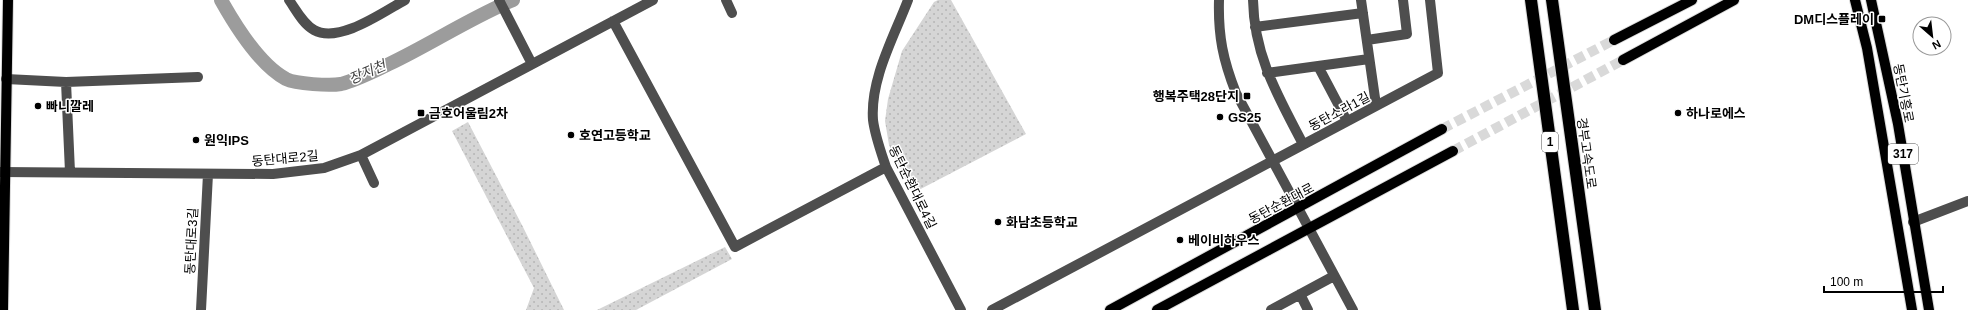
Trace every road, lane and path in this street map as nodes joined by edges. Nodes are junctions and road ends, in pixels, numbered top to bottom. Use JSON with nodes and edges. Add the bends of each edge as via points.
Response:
{"nodes":[{"id":1,"x":8,"y":0,"type":"edge"},
{"id":2,"x":405,"y":0,"type":"edge"},
{"id":3,"x":499,"y":0,"type":"edge"},
{"id":4,"x":653,"y":0,"type":"edge"},
{"id":5,"x":726,"y":0,"type":"edge"},
{"id":6,"x":908,"y":0,"type":"edge"},
{"id":7,"x":1219,"y":0,"type":"edge"},
{"id":8,"x":1253,"y":0,"type":"edge"},
{"id":9,"x":1362,"y":0,"type":"edge"},
{"id":10,"x":1403,"y":0,"type":"edge"},
{"id":11,"x":1430,"y":0,"type":"edge"},
{"id":12,"x":1531,"y":0,"type":"edge"},
{"id":13,"x":1552,"y":0,"type":"edge"},
{"id":14,"x":1692,"y":0,"type":"edge"},
{"id":15,"x":1734,"y":0,"type":"edge"},
{"id":16,"x":1855,"y":0,"type":"edge"},
{"id":17,"x":1870,"y":0,"type":"edge"},
{"id":18,"x":293,"y":1,"type":"edge"},
{"id":19,"x":732,"y":12,"type":"dead end"},
{"id":20,"x":1363,"y":13,"type":"junction"},
{"id":21,"x":613,"y":21,"type":"junction"},
{"id":22,"x":1255,"y":27,"type":"junction"},
{"id":23,"x":1367,"y":40,"type":"junction"},
{"id":24,"x":1614,"y":40,"type":"tunnel mouth"},
{"id":25,"x":1369,"y":59,"type":"junction"},
{"id":26,"x":1623,"y":60,"type":"tunnel mouth"},
{"id":27,"x":532,"y":64,"type":"junction"},
{"id":28,"x":1318,"y":66,"type":"junction"},
{"id":29,"x":1267,"y":73,"type":"junction"},
{"id":30,"x":198,"y":77,"type":"dead end"},
{"id":31,"x":6,"y":79,"type":"junction"},
{"id":32,"x":66,"y":82,"type":"junction"},
{"id":33,"x":1376,"y":106,"type":"junction"},
{"id":34,"x":1347,"y":121,"type":"junction"},
{"id":35,"x":1442,"y":130,"type":"tunnel mouth"},
{"id":36,"x":1303,"y":144,"type":"junction"},
{"id":37,"x":1453,"y":151,"type":"tunnel mouth"},
{"id":38,"x":361,"y":155,"type":"junction"},
{"id":39,"x":1273,"y":161,"type":"junction"},
{"id":40,"x":886,"y":167,"type":"junction"},
{"id":41,"x":2,"y":172,"type":"edge"},
{"id":42,"x":70,"y":172,"type":"junction"},
{"id":43,"x":208,"y":174,"type":"junction"},
{"id":44,"x":374,"y":183,"type":"dead end"},
{"id":45,"x":1968,"y":201,"type":"edge"},
{"id":46,"x":1298,"y":208,"type":"junction"},
{"id":47,"x":1913,"y":222,"type":"junction"},
{"id":48,"x":1309,"y":228,"type":"junction"},
{"id":49,"x":1334,"y":276,"type":"junction"},
{"id":50,"x":1300,"y":294,"type":"junction"},
{"id":51,"x":1572,"y":305,"type":"edge"},
{"id":52,"x":3,"y":310,"type":"edge"},
{"id":53,"x":201,"y":310,"type":"edge"},
{"id":54,"x":961,"y":310,"type":"edge"},
{"id":55,"x":992,"y":310,"type":"edge"},
{"id":56,"x":1110,"y":310,"type":"edge"},
{"id":57,"x":1157,"y":310,"type":"edge"},
{"id":58,"x":1271,"y":310,"type":"edge"},
{"id":59,"x":1308,"y":310,"type":"edge"},
{"id":60,"x":1353,"y":310,"type":"edge"},
{"id":61,"x":1595,"y":310,"type":"edge"},
{"id":62,"x":1912,"y":310,"type":"edge"},
{"id":63,"x":1929,"y":310,"type":"edge"}],
"edges":[{"from":1,"to":31,"type":"main road"},
{"from":2,"to":18,"type":"street","via":[[356,27],[343,32],[329,33],[316,31],[308,26]]},
{"from":3,"to":27,"type":"street"},
{"from":4,"to":21,"type":"street","name":"동탄대로2길"},
{"from":5,"to":19,"type":"street"},
{"from":6,"to":40,"type":"street","name":"동탄순환대로4길","via":[[879,78],[874,99],[873,120]]},
{"from":7,"to":39,"type":"street","via":[[1218,21],[1225,64],[1236,93]]},
{"from":8,"to":22,"type":"street","name":"동탄소라1길"},
{"from":9,"to":20,"type":"street"},
{"from":10,"to":23,"type":"street","via":[[1407,34]]},
{"from":11,"to":33,"type":"street","name":"동탄소라1길","via":[[1438,73]]},
{"from":12,"to":51,"type":"highway","number":"1"},
{"from":13,"to":61,"type":"highway","name":"경부고속도로","number":"1"},
{"from":14,"to":24,"type":"main road"},
{"from":15,"to":26,"type":"main road"},
{"from":16,"to":62,"type":"main road","number":"317","via":[[1867,48]]},
{"from":17,"to":47,"type":"main road","name":"동탄기흥로","number":"317","via":[[1898,124]]},
{"from":20,"to":22,"type":"street"},
{"from":20,"to":23,"type":"street"},
{"from":21,"to":27,"type":"street","name":"동탄대로2길"},
{"from":21,"to":40,"type":"street","via":[[735,246]]},
{"from":22,"to":29,"type":"street","name":"동탄소라1길"},
{"from":23,"to":25,"type":"street"},
{"from":25,"to":28,"type":"street"},
{"from":25,"to":33,"type":"street"},
{"from":27,"to":38,"type":"street","name":"동탄대로2길"},
{"from":28,"to":29,"type":"street"},
{"from":28,"to":34,"type":"street"},
{"from":29,"to":36,"type":"street","name":"동탄소라1길"},
{"from":30,"to":32,"type":"street"},
{"from":31,"to":32,"type":"street"},
{"from":31,"to":41,"type":"main road"},
{"from":32,"to":42,"type":"street"},
{"from":33,"to":34,"type":"street","name":"동탄소라1길"},
{"from":34,"to":36,"type":"street","name":"동탄소라1길"},
{"from":35,"to":46,"type":"main road","name":"동탄순환대로"},
{"from":36,"to":39,"type":"street"},
{"from":37,"to":48,"type":"main road"},
{"from":38,"to":43,"type":"street","name":"동탄대로2길","via":[[305,172]]},
{"from":38,"to":44,"type":"street"},
{"from":39,"to":46,"type":"street"},
{"from":39,"to":55,"type":"street"},
{"from":40,"to":54,"type":"street","name":"동탄순환대로4길"},
{"from":41,"to":42,"type":"street","name":"동탄대로2길"},
{"from":41,"to":52,"type":"main road"},
{"from":42,"to":43,"type":"street","name":"동탄대로2길"},
{"from":43,"to":53,"type":"street","name":"동탄대로3길"},
{"from":45,"to":47,"type":"street"},
{"from":46,"to":48,"type":"street"},
{"from":46,"to":56,"type":"main road","name":"동탄순환대로"},
{"from":47,"to":63,"type":"main road","name":"동탄기흥로","number":"317"},
{"from":48,"to":49,"type":"street"},
{"from":48,"to":57,"type":"main road"},
{"from":49,"to":50,"type":"street"},
{"from":49,"to":60,"type":"street"},
{"from":50,"to":58,"type":"street"},
{"from":50,"to":59,"type":"street"}]}
